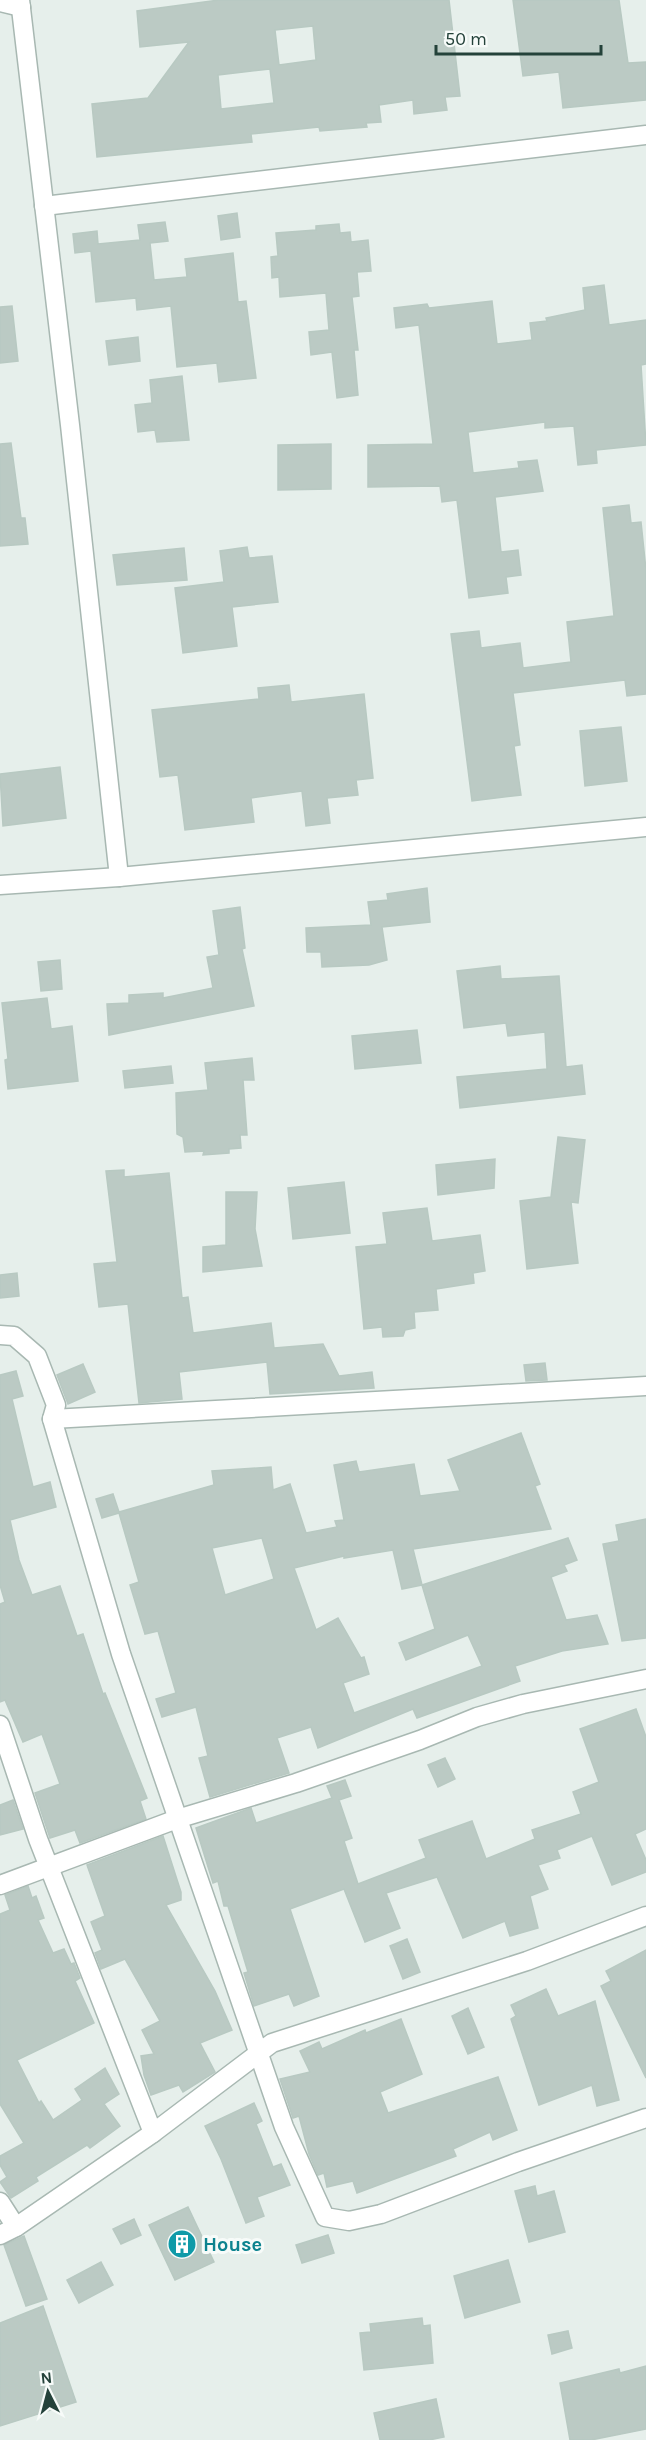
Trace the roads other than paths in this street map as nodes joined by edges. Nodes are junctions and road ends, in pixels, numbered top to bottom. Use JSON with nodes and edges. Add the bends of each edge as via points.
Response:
{"nodes":[{"id":1,"x":0,"y":2,"type":"edge"},
{"id":2,"x":21,"y":3,"type":"edge"},
{"id":3,"x":646,"y":135,"type":"edge"},
{"id":4,"x":44,"y":206,"type":"junction"},
{"id":5,"x":646,"y":827,"type":"edge"},
{"id":6,"x":119,"y":877,"type":"junction"},
{"id":7,"x":0,"y":885,"type":"edge"},
{"id":8,"x":0,"y":1335,"type":"edge"},
{"id":9,"x":646,"y":1386,"type":"edge"},
{"id":10,"x":52,"y":1419,"type":"junction"},
{"id":11,"x":646,"y":1679,"type":"edge"},
{"id":12,"x":0,"y":1725,"type":"edge"},
{"id":13,"x":177,"y":1820,"type":"junction"},
{"id":14,"x":49,"y":1864,"type":"junction"},
{"id":15,"x":0,"y":1885,"type":"edge"},
{"id":16,"x":646,"y":1916,"type":"edge"},
{"id":17,"x":258,"y":2051,"type":"junction"},
{"id":18,"x":646,"y":2118,"type":"edge"},
{"id":19,"x":153,"y":2133,"type":"junction"},
{"id":20,"x":0,"y":2202,"type":"edge"},
{"id":21,"x":8,"y":2231,"type":"edge"}],
"edges":[{"from":1,"to":2,"type":"street"},
{"from":2,"to":4,"type":"street"},
{"from":3,"to":4,"type":"street"},
{"from":4,"to":6,"type":"street"},
{"from":5,"to":6,"type":"street"},
{"from":6,"to":7,"type":"street"},
{"from":8,"to":10,"type":"street","via":[[14,1335],[37,1356],[56,1405]]},
{"from":9,"to":10,"type":"street"},
{"from":10,"to":13,"type":"street","via":[[121,1654]]},
{"from":11,"to":13,"type":"street","via":[[523,1704]]},
{"from":12,"to":14,"type":"street"},
{"from":13,"to":14,"type":"street"},
{"from":13,"to":17,"type":"street"},
{"from":14,"to":15,"type":"street"},
{"from":14,"to":19,"type":"street"},
{"from":16,"to":17,"type":"street","via":[[527,1960],[321,2025]]},
{"from":17,"to":18,"type":"street","via":[[284,2127],[325,2217],[349,2221],[381,2214]]},
{"from":17,"to":19,"type":"street"},
{"from":19,"to":21,"type":"street"},
{"from":20,"to":21,"type":"street"}]}
